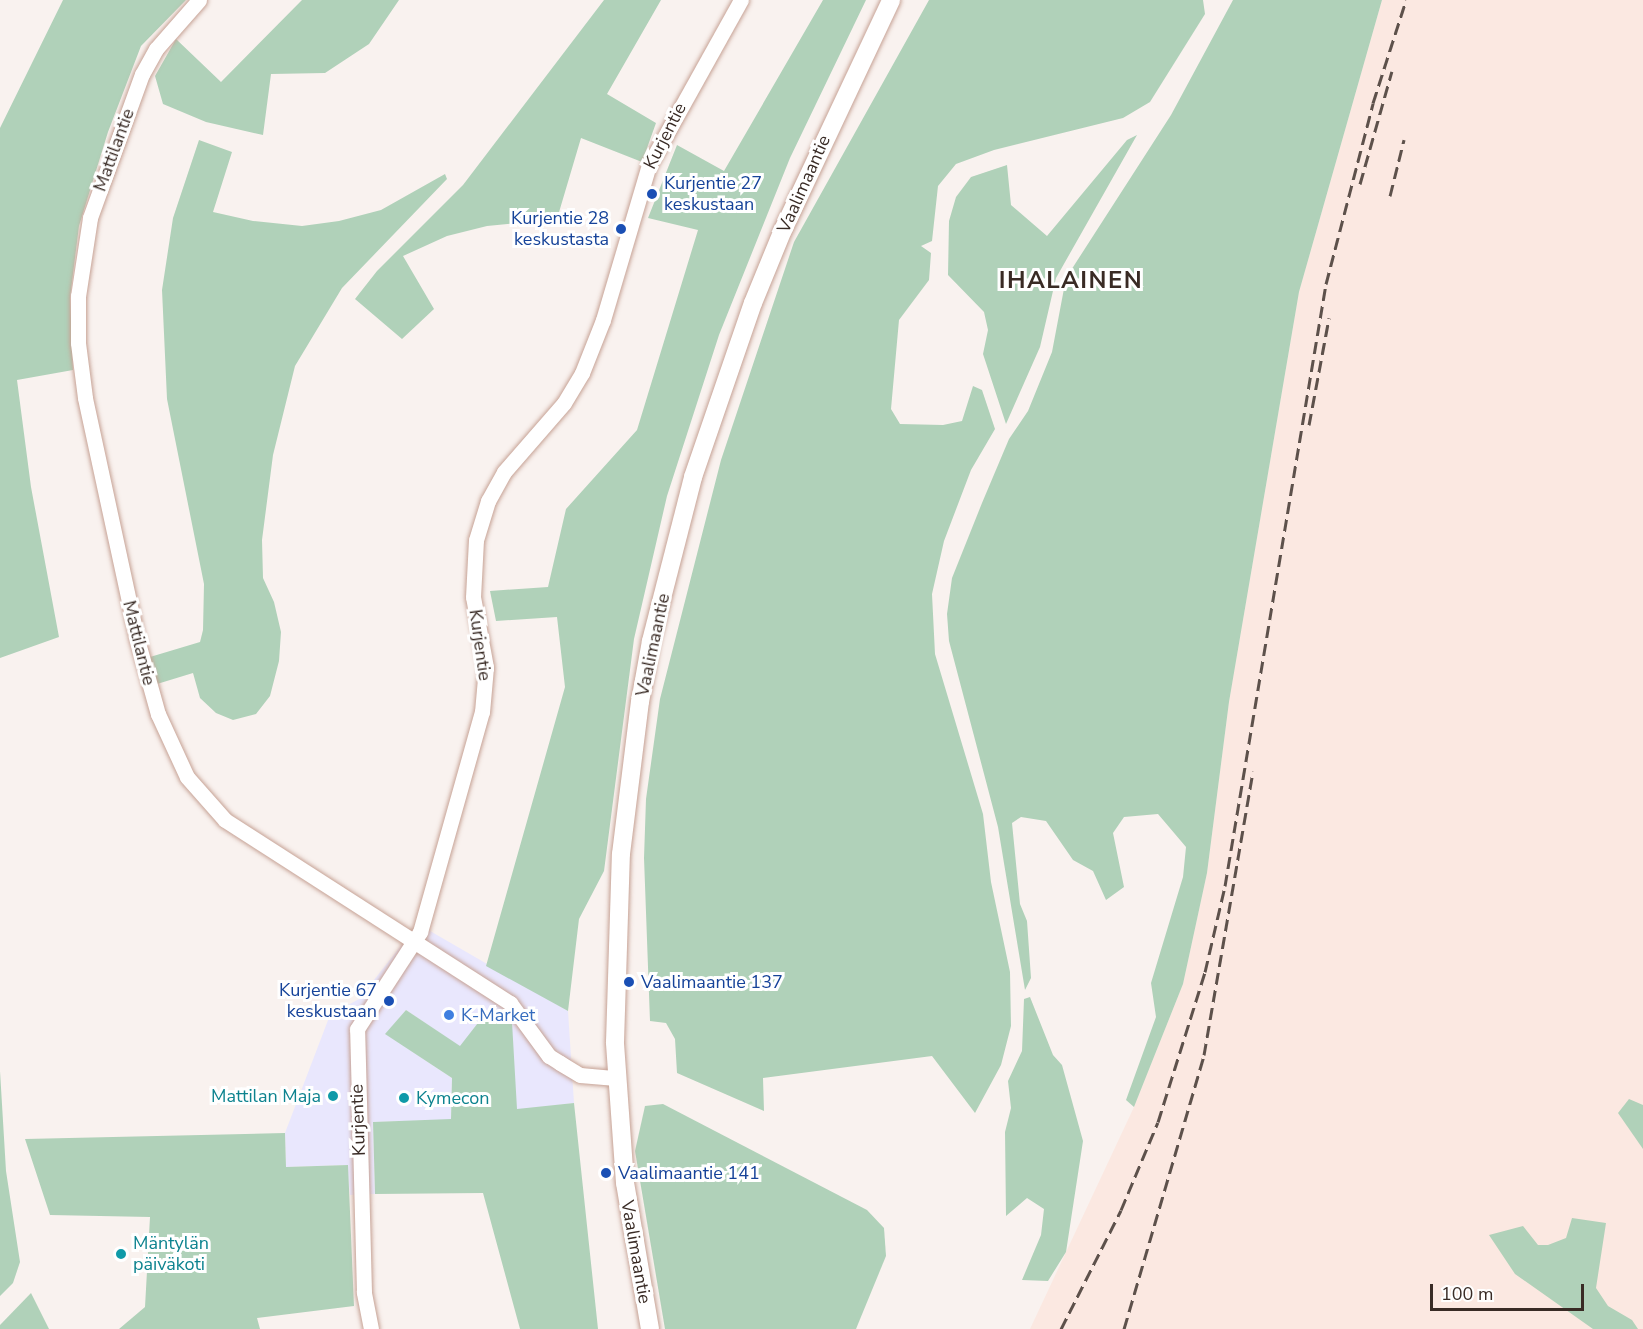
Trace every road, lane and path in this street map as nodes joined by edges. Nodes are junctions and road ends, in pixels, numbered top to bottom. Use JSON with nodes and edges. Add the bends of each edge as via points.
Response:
{"nodes":[{"id":1,"x":199,"y":0,"type":"edge"},
{"id":2,"x":741,"y":0,"type":"edge"},
{"id":3,"x":891,"y":0,"type":"edge"},
{"id":4,"x":415,"y":943,"type":"junction"},
{"id":5,"x":616,"y":1078,"type":"junction"},
{"id":6,"x":371,"y":1329,"type":"edge"},
{"id":7,"x":650,"y":1329,"type":"edge"}],
"edges":[{"from":1,"to":4,"type":"street","name":"Mattilantie","via":[[156,49],[142,74],[90,218],[78,296],[78,343],[85,398],[139,649],[173,749],[199,794],[225,820]]},
{"from":2,"to":4,"type":"street","name":"Kurjentie","via":[[649,165],[603,320],[582,373],[564,403],[504,472],[488,501],[476,540],[473,597],[484,646],[486,694]]},
{"from":3,"to":5,"type":"main road","name":"Vaalimaantie","via":[[753,303],[693,477],[651,641],[630,766],[621,854]]},
{"from":4,"to":5,"type":"street","name":"Mattilantie","via":[[510,1003],[554,1060],[580,1075]]},
{"from":4,"to":6,"type":"street","name":"Kurjentie","via":[[357,1029],[364,1292]]},
{"from":5,"to":7,"type":"main road","name":"Vaalimaantie","via":[[625,1183]]}]}
